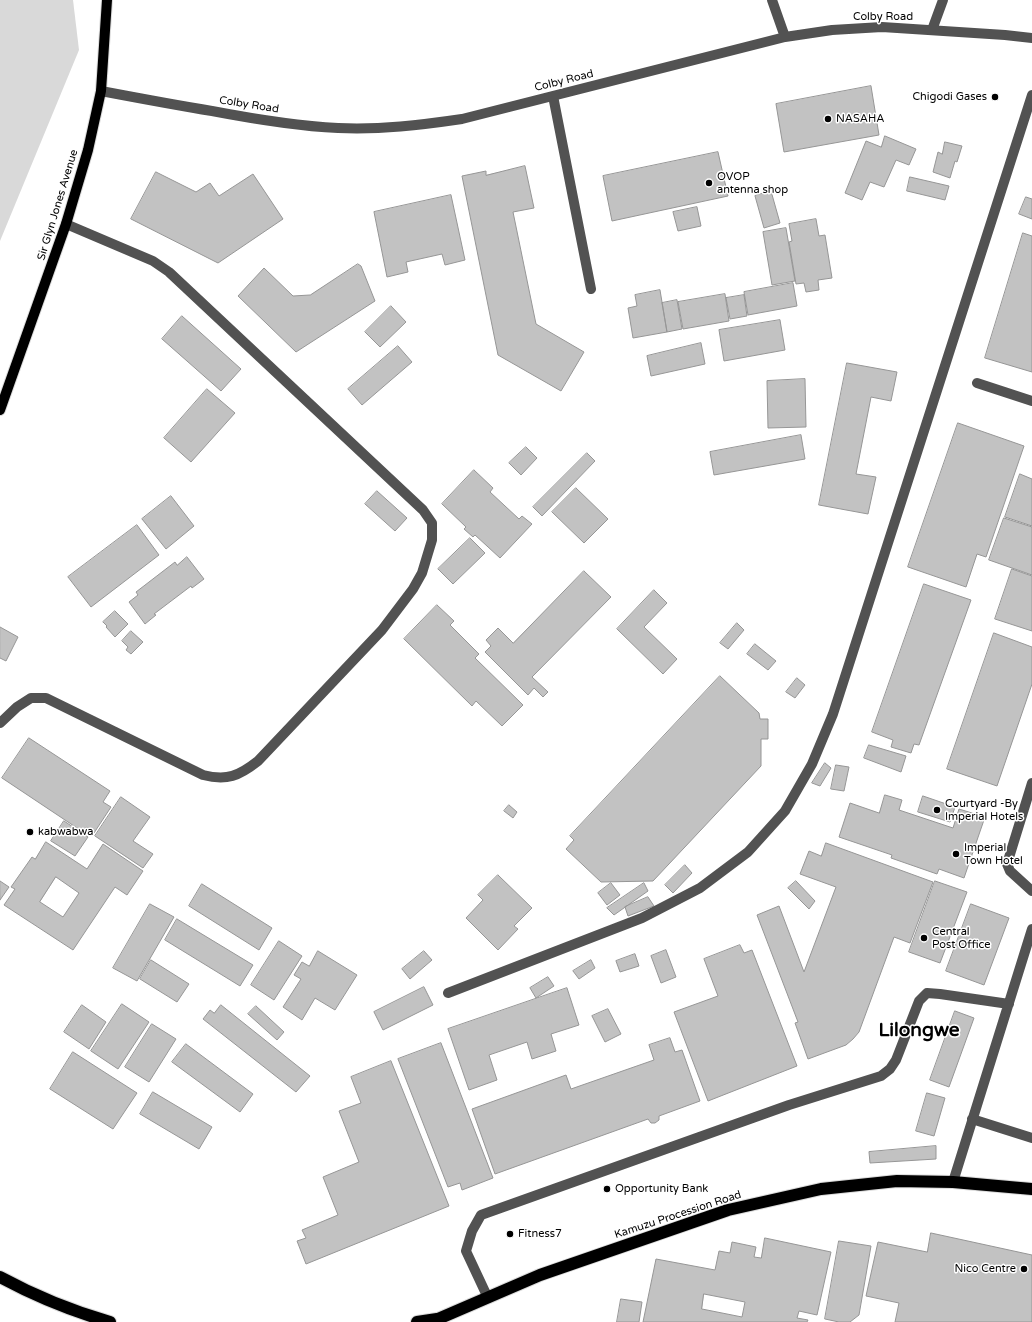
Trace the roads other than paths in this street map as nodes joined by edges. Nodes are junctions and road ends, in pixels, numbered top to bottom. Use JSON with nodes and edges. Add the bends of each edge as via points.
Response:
{"nodes":[{"id":1,"x":107,"y":0,"type":"edge"},
{"id":2,"x":772,"y":0,"type":"edge"},
{"id":3,"x":943,"y":0,"type":"edge"},
{"id":4,"x":932,"y":30,"type":"junction"},
{"id":5,"x":785,"y":37,"type":"junction"},
{"id":6,"x":1032,"y":38,"type":"edge"},
{"id":7,"x":101,"y":91,"type":"junction"},
{"id":8,"x":1032,"y":95,"type":"edge"},
{"id":9,"x":553,"y":96,"type":"junction"},
{"id":10,"x":66,"y":224,"type":"junction"},
{"id":11,"x":591,"y":289,"type":"dead end"},
{"id":12,"x":977,"y":383,"type":"dead end"},
{"id":13,"x":1032,"y":401,"type":"edge"},
{"id":14,"x":0,"y":410,"type":"edge"},
{"id":15,"x":0,"y":723,"type":"edge"},
{"id":16,"x":1032,"y":783,"type":"edge"},
{"id":17,"x":1032,"y":891,"type":"edge"},
{"id":18,"x":1032,"y":929,"type":"edge"},
{"id":19,"x":448,"y":993,"type":"dead end"},
{"id":20,"x":1009,"y":1004,"type":"junction"},
{"id":21,"x":972,"y":1119,"type":"junction"},
{"id":22,"x":1032,"y":1138,"type":"edge"},
{"id":23,"x":953,"y":1182,"type":"junction"},
{"id":24,"x":1032,"y":1189,"type":"edge"},
{"id":25,"x":0,"y":1277,"type":"edge"},
{"id":26,"x":488,"y":1298,"type":"junction"},
{"id":27,"x":435,"y":1320,"type":"edge"},
{"id":28,"x":110,"y":1322,"type":"edge"},
{"id":29,"x":416,"y":1322,"type":"edge"}],
"edges":[{"from":1,"to":7,"type":"main road","name":"Sir Glyn Jones Avenue"},
{"from":2,"to":5,"type":"street"},
{"from":3,"to":4,"type":"street"},
{"from":4,"to":5,"type":"street","name":"Colby Road","via":[[882,27],[832,30]]},
{"from":4,"to":6,"type":"street","name":"Colby Road"},
{"from":5,"to":9,"type":"street","name":"Colby Road"},
{"from":7,"to":9,"type":"street","name":"Colby Road","via":[[255,119],[339,128],[417,126],[462,119]]},
{"from":7,"to":10,"type":"main road","name":"Sir Glyn Jones Avenue","via":[[88,150]]},
{"from":8,"to":19,"type":"street","via":[[833,714],[812,764],[785,811],[748,852],[700,888],[642,918]]},
{"from":9,"to":11,"type":"street"},
{"from":10,"to":14,"type":"main road","name":"Sir Glyn Jones Avenue"},
{"from":10,"to":15,"type":"street","via":[[152,261],[169,272],[423,510],[432,523],[432,540],[422,573],[382,630],[258,761],[245,771],[216,778],[203,774],[46,698],[31,698]]},
{"from":12,"to":13,"type":"street"},
{"from":16,"to":17,"type":"street","via":[[1007,864],[1010,871]]},
{"from":18,"to":20,"type":"street"},
{"from":20,"to":21,"type":"street"},
{"from":20,"to":26,"type":"street","via":[[928,993],[919,1001],[896,1060],[881,1076],[789,1105],[481,1215],[472,1231],[466,1251]]},
{"from":21,"to":22,"type":"street"},
{"from":21,"to":23,"type":"street"},
{"from":23,"to":24,"type":"highway","name":"Kamuzu Procession Road"},
{"from":23,"to":26,"type":"highway","name":"Kamuzu Procession Road","via":[[898,1181],[821,1189],[728,1210],[540,1275]]},
{"from":25,"to":28,"type":"highway","via":[[24,1290]]},
{"from":26,"to":27,"type":"highway","name":"Kamuzu Procession Road"},
{"from":27,"to":29,"type":"highway","name":"Kamuzu Procession Road"}]}
